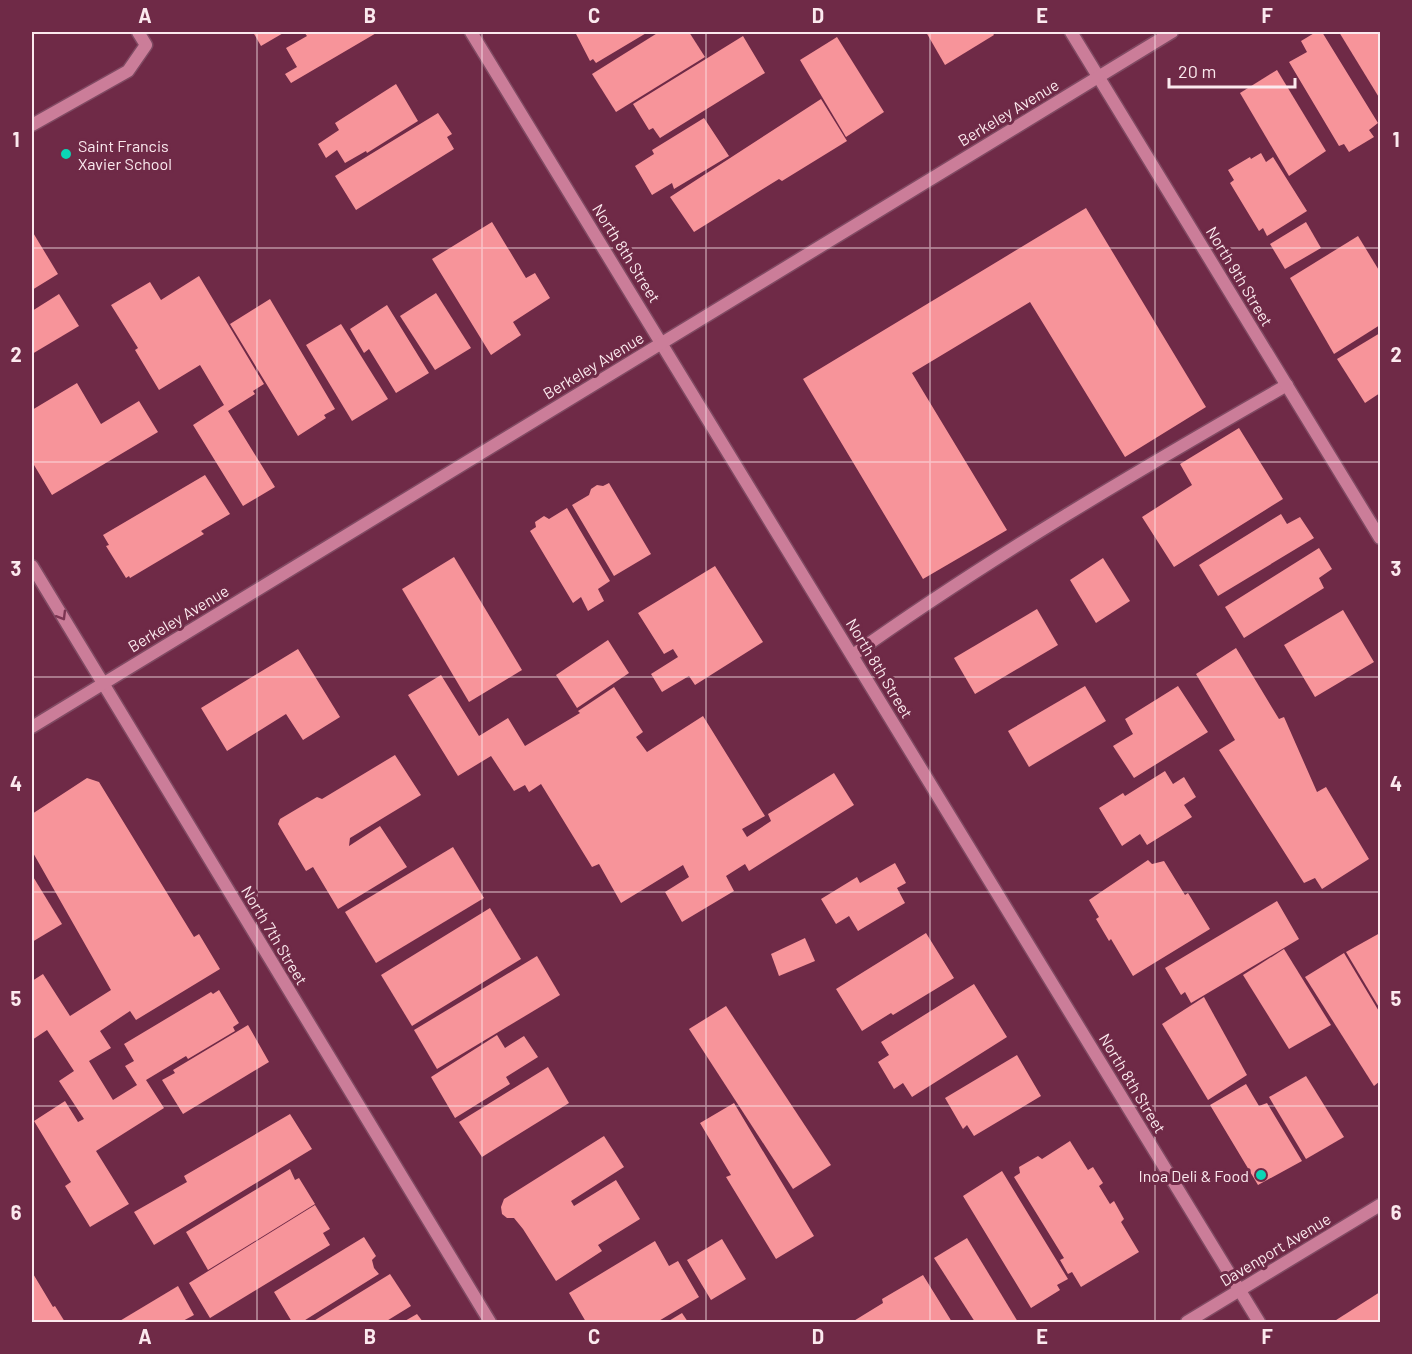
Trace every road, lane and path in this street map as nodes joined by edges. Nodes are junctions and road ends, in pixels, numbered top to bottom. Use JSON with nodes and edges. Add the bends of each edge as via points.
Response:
{"nodes":[{"id":1,"x":138,"y":32,"type":"edge"},
{"id":2,"x":471,"y":32,"type":"edge"},
{"id":3,"x":1071,"y":32,"type":"edge"},
{"id":4,"x":1172,"y":32,"type":"edge"},
{"id":5,"x":1099,"y":77,"type":"junction"},
{"id":6,"x":32,"y":125,"type":"edge"},
{"id":7,"x":663,"y":342,"type":"junction"},
{"id":8,"x":1287,"y":385,"type":"junction"},
{"id":9,"x":1380,"y":538,"type":"edge"},
{"id":10,"x":32,"y":566,"type":"edge"},
{"id":11,"x":853,"y":655,"type":"junction"},
{"id":12,"x":103,"y":684,"type":"junction"},
{"id":13,"x":32,"y":727,"type":"edge"},
{"id":14,"x":1380,"y":1204,"type":"edge"},
{"id":15,"x":1240,"y":1290,"type":"junction"},
{"id":16,"x":490,"y":1323,"type":"edge"},
{"id":17,"x":1187,"y":1323,"type":"edge"},
{"id":18,"x":1259,"y":1323,"type":"edge"}],
"edges":[{"from":1,"to":6,"type":"street","via":[[146,45],[128,72]]},
{"from":2,"to":7,"type":"street","name":"North 8th Street"},
{"from":3,"to":5,"type":"street","name":"North 9th Street"},
{"from":4,"to":5,"type":"street","name":"Berkeley Avenue"},
{"from":5,"to":7,"type":"street","name":"Berkeley Avenue"},
{"from":5,"to":8,"type":"street","name":"North 9th Street"},
{"from":7,"to":11,"type":"street","name":"North 8th Street"},
{"from":7,"to":12,"type":"street","name":"Berkeley Avenue"},
{"from":8,"to":9,"type":"street","name":"North 9th Street"},
{"from":8,"to":11,"type":"street","via":[[1081,505]]},
{"from":10,"to":12,"type":"street","name":"North 7th Street","one_way":true},
{"from":11,"to":15,"type":"street","name":"North 8th Street"},
{"from":12,"to":13,"type":"street","name":"Berkeley Avenue"},
{"from":12,"to":16,"type":"street","name":"North 7th Street"},
{"from":14,"to":15,"type":"street","name":"Davenport Avenue"},
{"from":15,"to":17,"type":"street","name":"Davenport Avenue"},
{"from":15,"to":18,"type":"street","name":"North 8th Street"}]}
